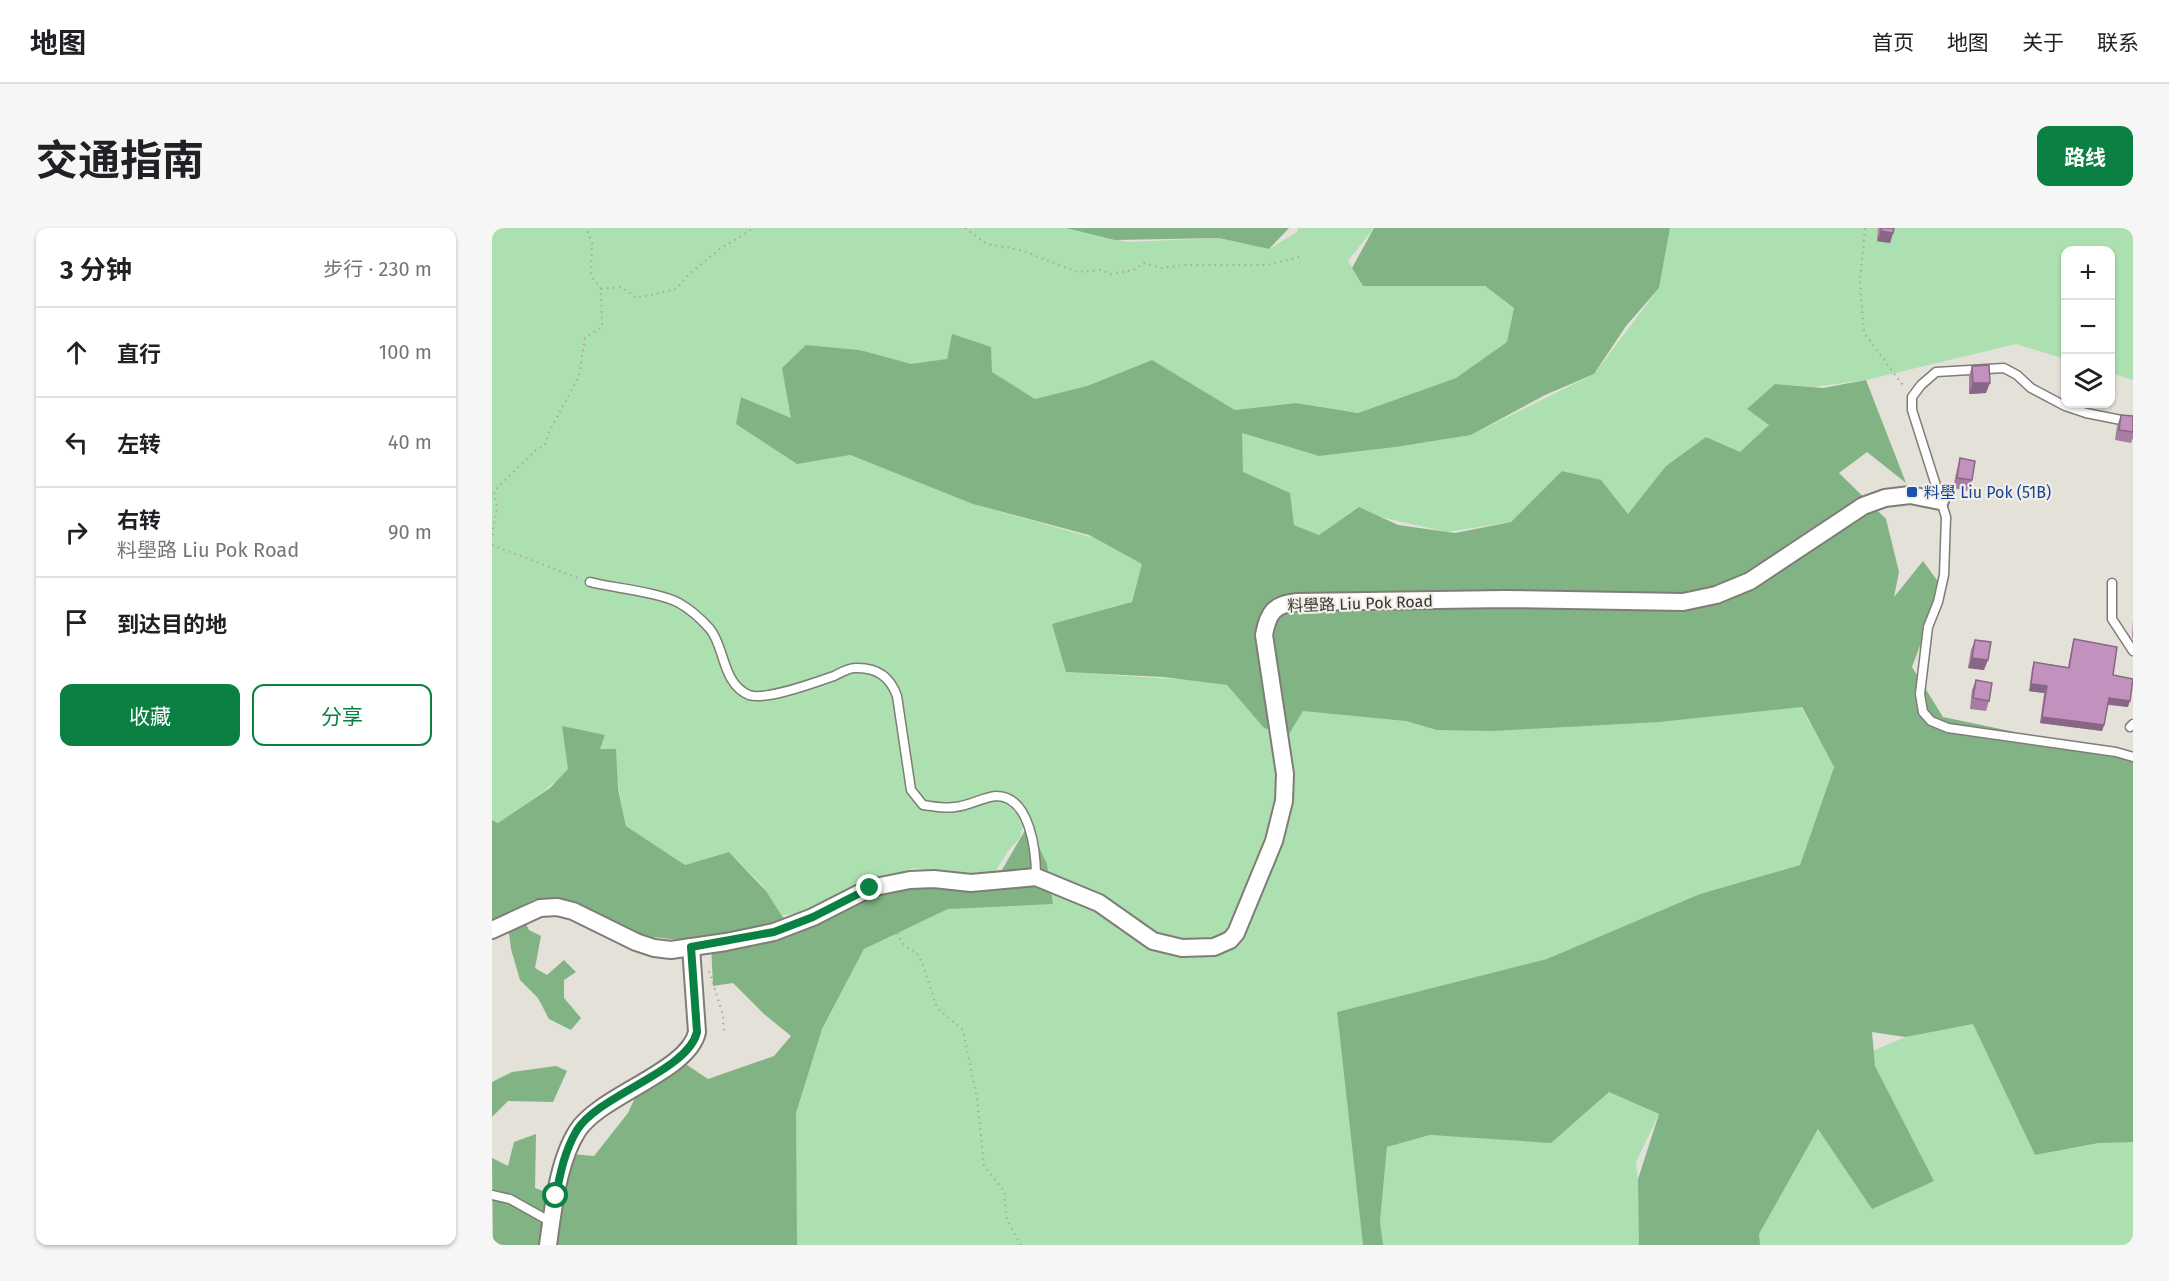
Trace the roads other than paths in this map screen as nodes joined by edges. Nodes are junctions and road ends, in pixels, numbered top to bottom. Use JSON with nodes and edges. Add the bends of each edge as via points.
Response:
{"nodes":[{"id":1,"x":2121,"y":420,"type":"edge"},
{"id":2,"x":1940,"y":501,"type":"junction"},
{"id":3,"x":590,"y":582,"type":"road end"},
{"id":4,"x":2112,"y":583,"type":"dead end"},
{"id":5,"x":2133,"y":651,"type":"edge"},
{"id":6,"x":2133,"y":757,"type":"edge"},
{"id":7,"x":1036,"y":877,"type":"junction"},
{"id":8,"x":492,"y":930,"type":"edge"},
{"id":9,"x":691,"y":947,"type":"junction"},
{"id":10,"x":492,"y":1195,"type":"edge"},
{"id":11,"x":551,"y":1222,"type":"junction"},
{"id":12,"x":548,"y":1245,"type":"edge"}],
"edges":[{"from":1,"to":2,"type":"lane","via":[[2065,406],[2004,368],[1936,372],[1912,397],[1912,410]]},
{"from":2,"to":6,"type":"lane","via":[[1946,517],[1944,575],[1928,627],[1920,694],[1923,712],[1931,721],[1948,728]]},
{"from":2,"to":7,"type":"street","name":"料壆路 Liu Pok Road","via":[[1911,495],[1863,506],[1750,581],[1716,595],[1683,602],[1392,599],[1286,603],[1276,607],[1264,635],[1285,774],[1284,801],[1274,841],[1230,940],[1214,947],[1182,948],[1153,941],[1099,903]]},
{"from":3,"to":7,"type":"lane","via":[[680,603],[712,632],[727,671],[736,685],[749,694],[794,689],[853,668],[885,675],[897,696],[911,790],[922,805],[953,808],[995,796],[1009,799],[1028,825],[1036,855]]},
{"from":4,"to":5,"type":"lane","via":[[2112,619]]},
{"from":7,"to":9,"type":"street","name":"料壆路 Liu Pok Road","via":[[972,883],[934,879],[897,882],[870,888],[774,932]]},
{"from":8,"to":9,"type":"street","name":"料壆路 Liu Pok Road","via":[[540,908],[557,907],[645,945],[671,950]]},
{"from":9,"to":11,"type":"street","via":[[697,1032],[694,1042],[652,1077],[594,1111],[578,1130],[562,1163]]},
{"from":10,"to":11,"type":"lane","via":[[510,1199]]},
{"from":11,"to":12,"type":"street"}]}
